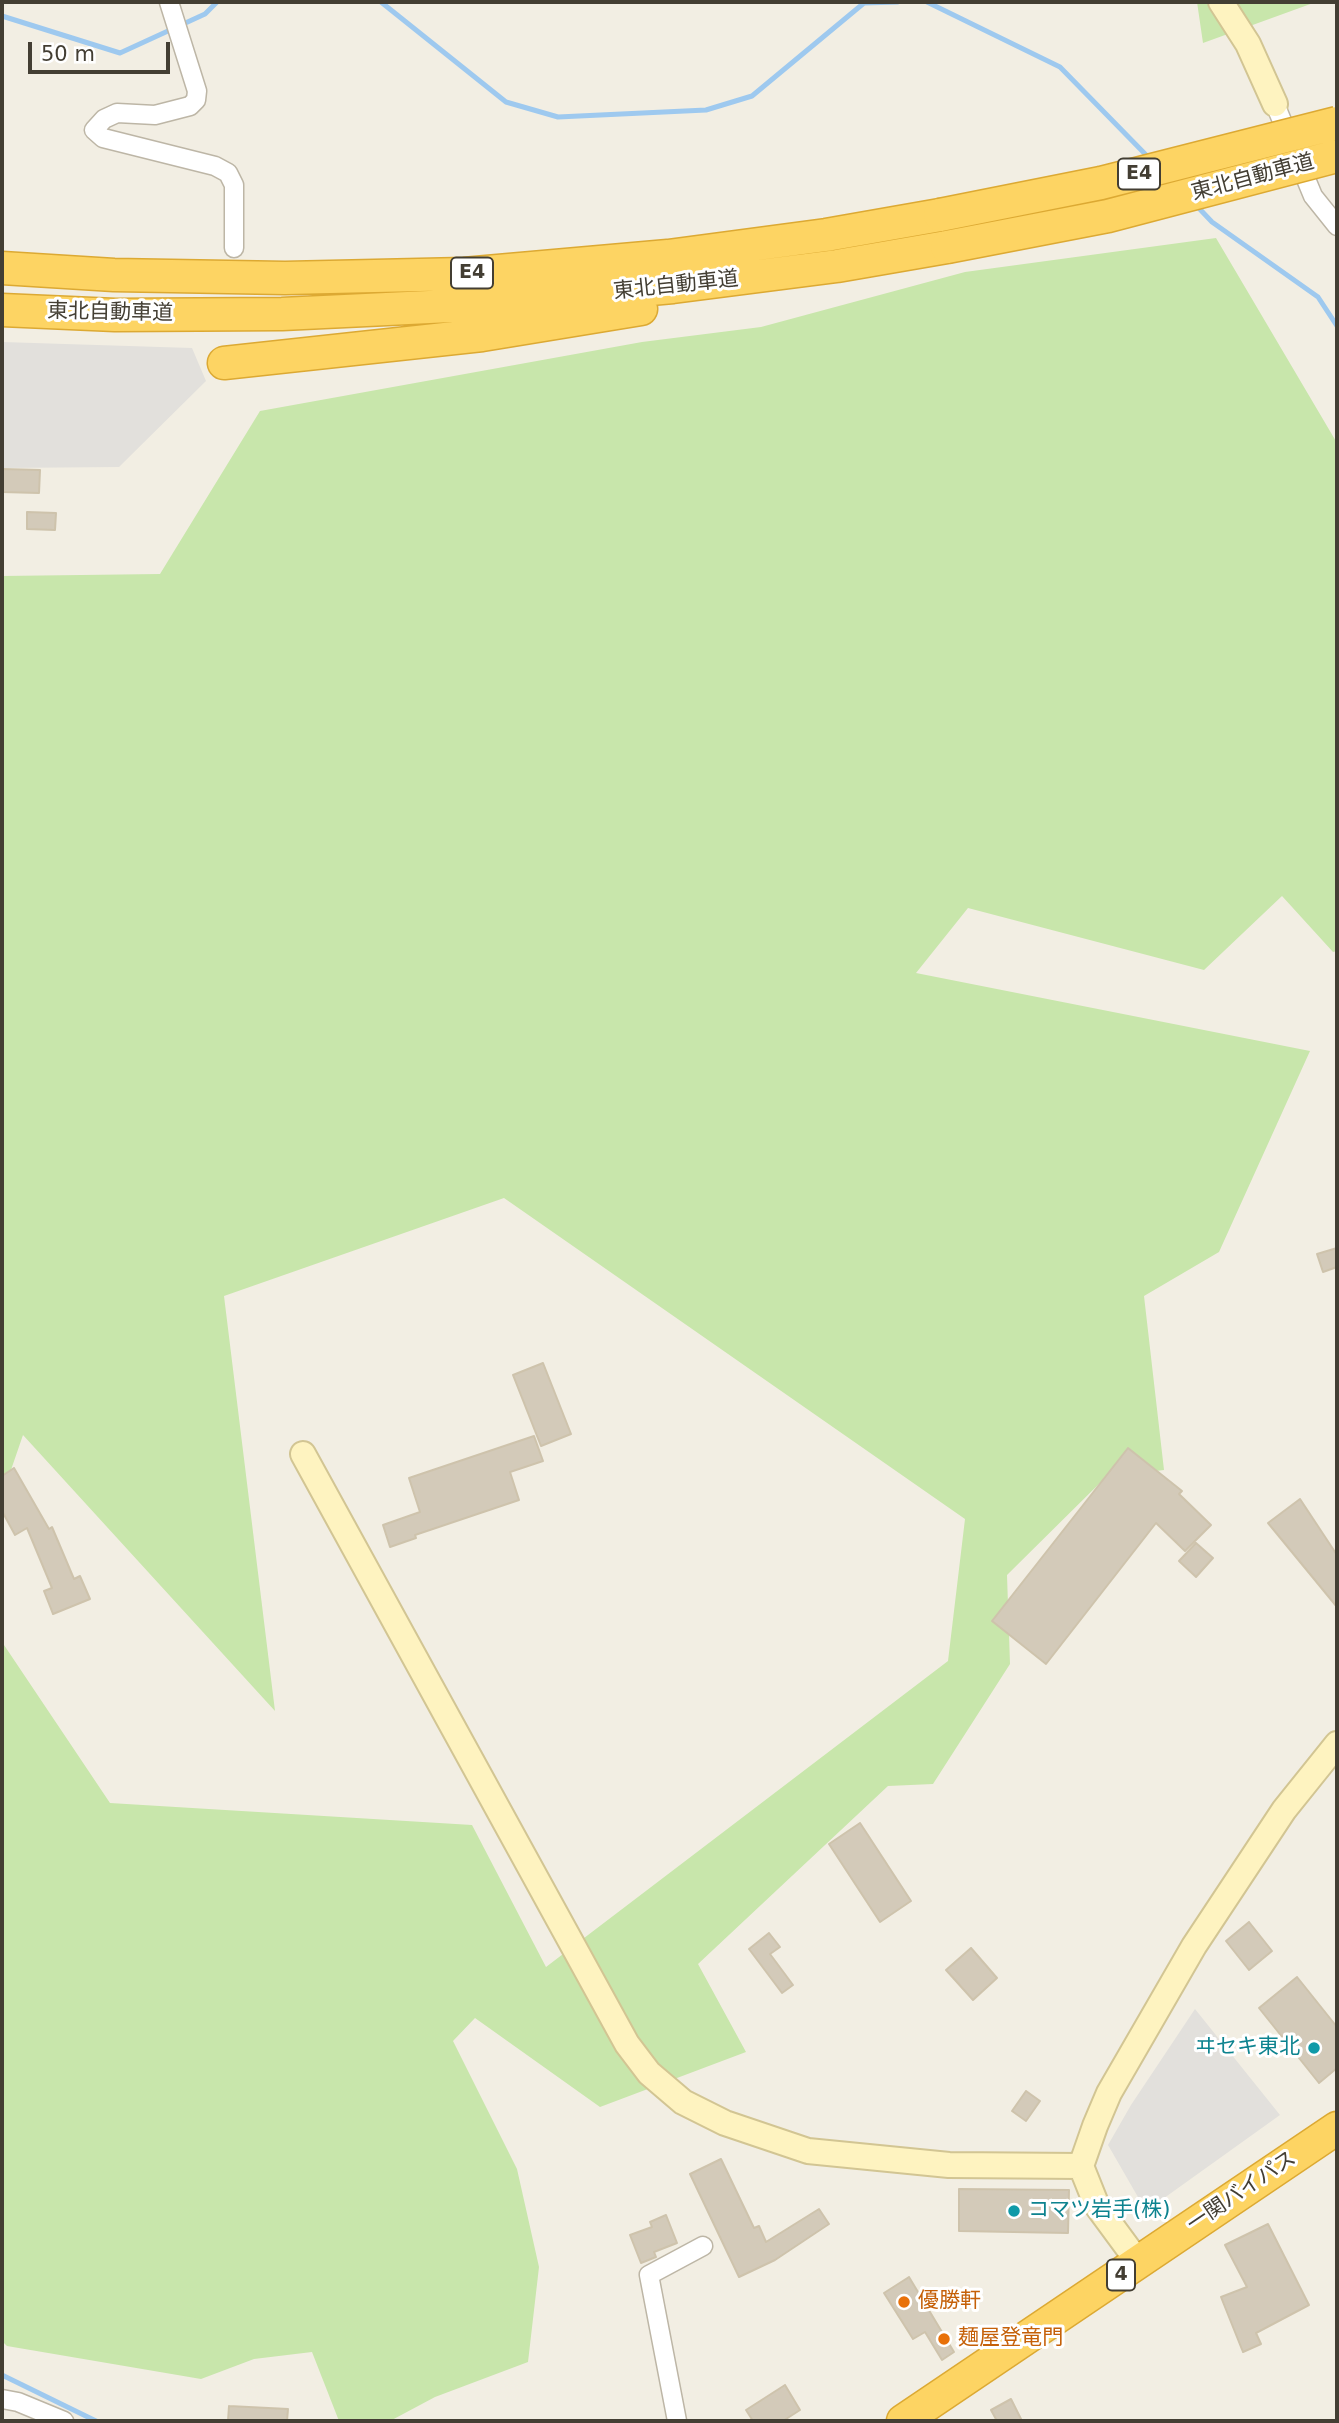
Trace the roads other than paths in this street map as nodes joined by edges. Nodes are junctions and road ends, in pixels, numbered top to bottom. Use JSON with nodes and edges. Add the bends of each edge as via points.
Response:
{"nodes":[{"id":1,"x":169,"y":2,"type":"edge"},
{"id":2,"x":1221,"y":2,"type":"edge"},
{"id":3,"x":1275,"y":104,"type":"joint"},
{"id":4,"x":1337,"y":123,"type":"edge"},
{"id":5,"x":1337,"y":156,"type":"edge"},
{"id":6,"x":1337,"y":226,"type":"edge"},
{"id":7,"x":234,"y":248,"type":"dead end"},
{"id":8,"x":837,"y":266,"type":"junction"},
{"id":9,"x":2,"y":268,"type":"edge"},
{"id":10,"x":2,"y":310,"type":"edge"},
{"id":11,"x":224,"y":363,"type":"dead end"},
{"id":12,"x":303,"y":1454,"type":"dead end"},
{"id":13,"x":1337,"y":1744,"type":"edge"},
{"id":14,"x":1337,"y":2128,"type":"edge"},
{"id":15,"x":1081,"y":2166,"type":"junction"},
{"id":16,"x":703,"y":2246,"type":"dead end"},
{"id":17,"x":1139,"y":2263,"type":"junction"},
{"id":18,"x":2,"y":2399,"type":"edge"},
{"id":19,"x":64,"y":2421,"type":"edge"},
{"id":20,"x":677,"y":2421,"type":"edge"},
{"id":21,"x":903,"y":2421,"type":"edge"}],
"edges":[{"from":1,"to":7,"type":"street","via":[[197,90],[196,100],[190,106],[155,115],[117,113],[94,130],[103,138],[228,173],[234,185]]},
{"from":2,"to":3,"type":"street","via":[[1243,35]]},
{"from":3,"to":6,"type":"street","via":[[1313,196]]},
{"from":4,"to":9,"type":"highway","name":"東北自動車道","number":"E4","bridge":true,"via":[[1101,183],[826,235],[668,256],[464,274],[285,278]]},
{"from":5,"to":8,"type":"highway","name":"東北自動車道","number":"E4","bridge":true,"via":[[1108,216]]},
{"from":8,"to":10,"type":"highway","name":"東北自動車道","number":"E4","via":[[673,288],[471,305],[282,314]]},
{"from":8,"to":11,"type":"highway","via":[[676,304],[482,335]]},
{"from":12,"to":15,"type":"street","via":[[626,2044],[649,2073],[684,2102],[725,2123],[808,2151],[949,2165]]},
{"from":13,"to":15,"type":"street","via":[[1283,1810],[1194,1946],[1109,2093]]},
{"from":14,"to":17,"type":"highway","name":"一関バイパス","number":"4"},
{"from":15,"to":17,"type":"street","via":[[1097,2206]]},
{"from":16,"to":20,"type":"street","via":[[649,2275]]},
{"from":17,"to":21,"type":"highway","name":"一関バイパス","number":"4"},
{"from":18,"to":19,"type":"street"}]}
